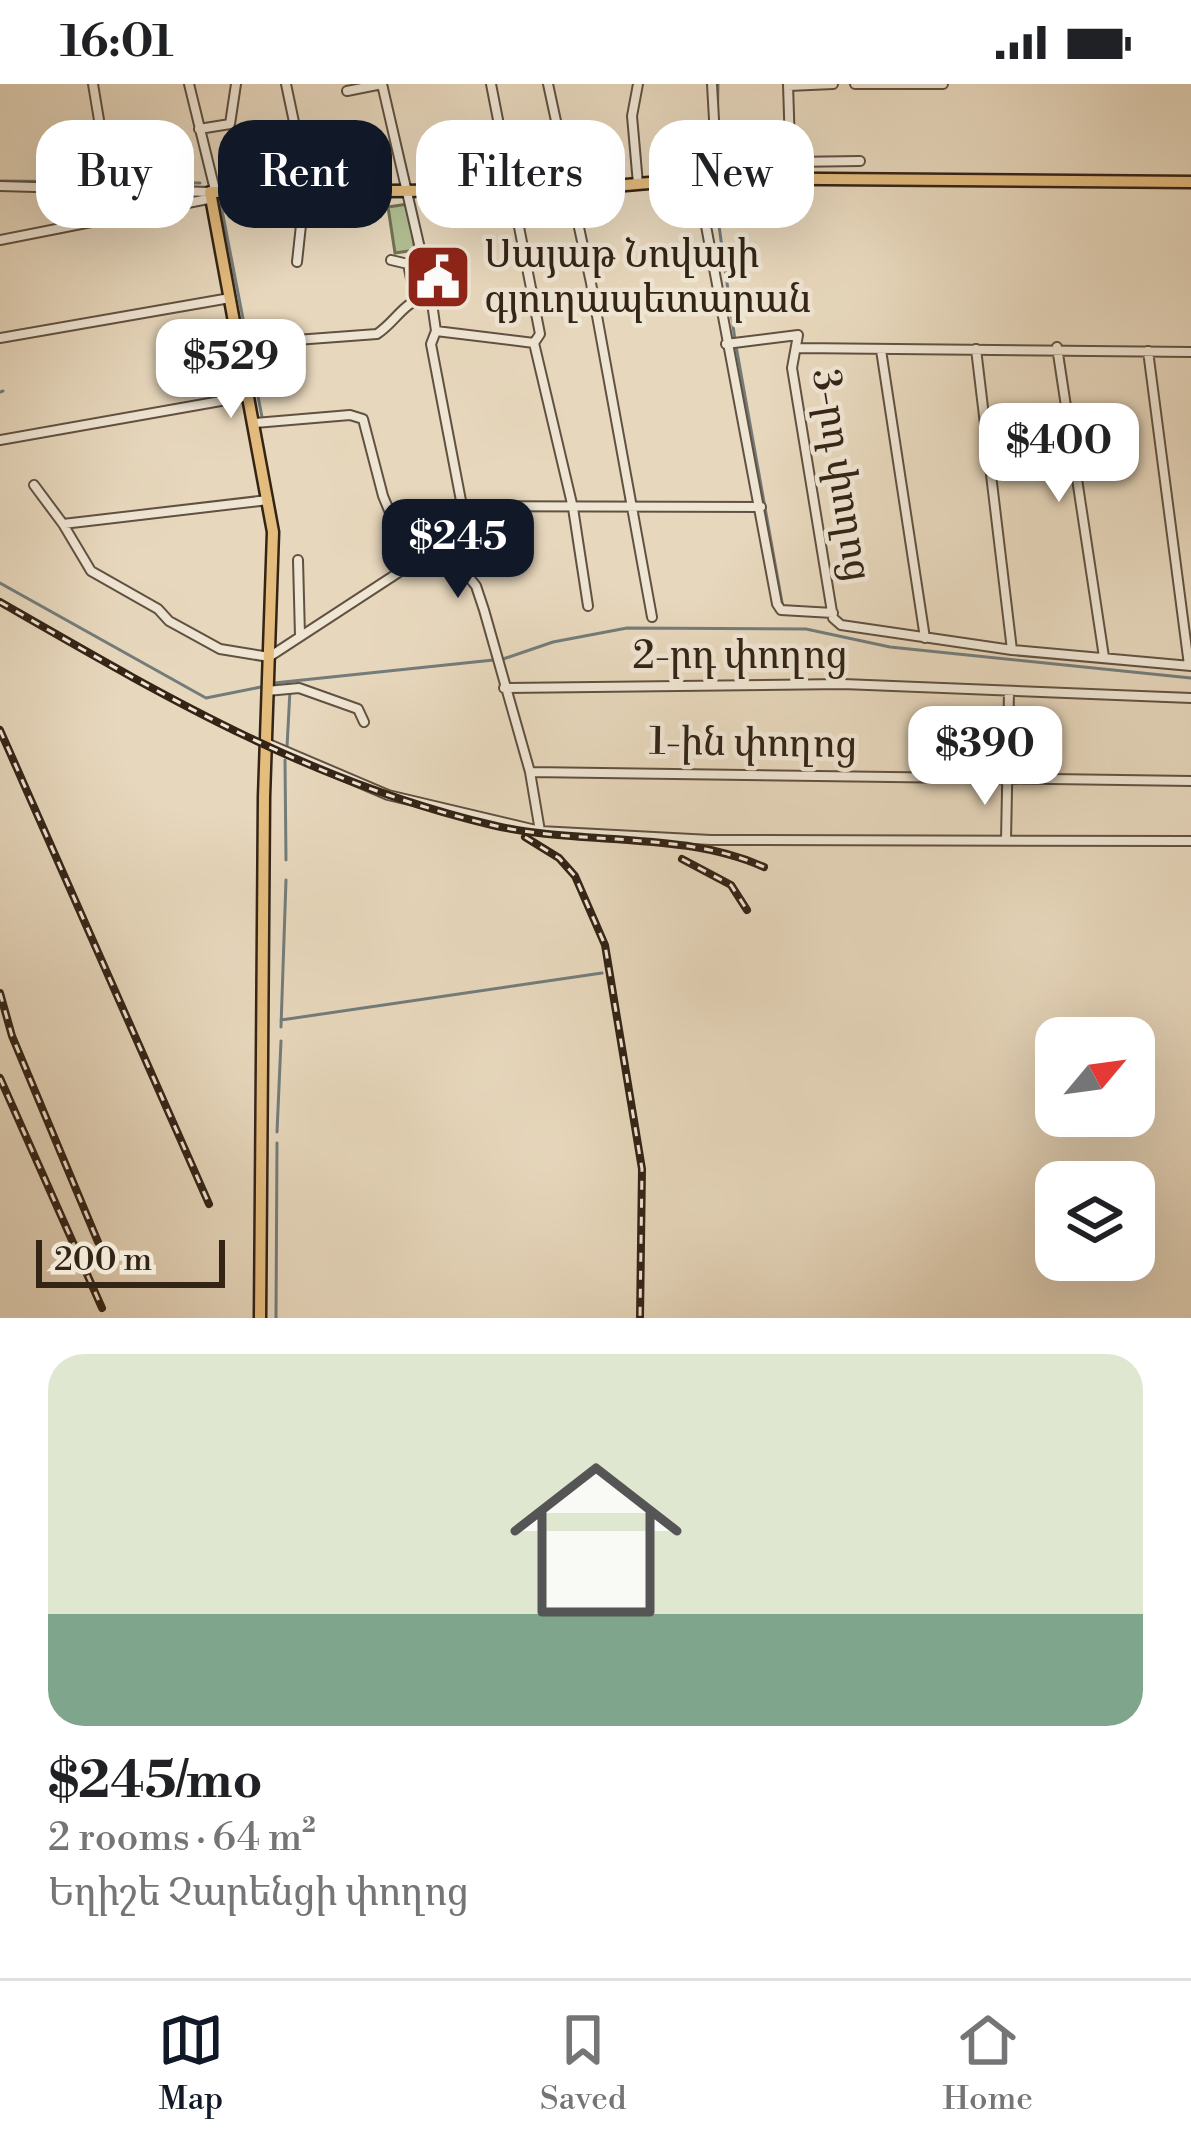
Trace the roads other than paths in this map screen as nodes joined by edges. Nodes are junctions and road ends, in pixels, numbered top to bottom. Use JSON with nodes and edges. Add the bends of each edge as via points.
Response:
{"nodes":[{"id":1,"x":93,"y":84,"type":"edge"},
{"id":2,"x":189,"y":84,"type":"edge"},
{"id":3,"x":236,"y":84,"type":"edge"},
{"id":4,"x":286,"y":84,"type":"edge"},
{"id":5,"x":382,"y":84,"type":"edge"},
{"id":6,"x":491,"y":84,"type":"edge"},
{"id":7,"x":548,"y":84,"type":"edge"},
{"id":8,"x":638,"y":84,"type":"edge"},
{"id":9,"x":712,"y":84,"type":"edge"},
{"id":10,"x":832,"y":84,"type":"edge"},
{"id":11,"x":856,"y":84,"type":"edge"},
{"id":12,"x":943,"y":84,"type":"edge"},
{"id":13,"x":788,"y":85,"type":"edge"},
{"id":14,"x":347,"y":91,"type":"dead end"},
{"id":15,"x":99,"y":120,"type":"edge"},
{"id":16,"x":292,"y":120,"type":"edge"},
{"id":17,"x":498,"y":120,"type":"edge"},
{"id":18,"x":555,"y":120,"type":"edge"},
{"id":19,"x":714,"y":120,"type":"edge"},
{"id":20,"x":789,"y":120,"type":"edge"},
{"id":21,"x":199,"y":129,"type":"junction"},
{"id":22,"x":860,"y":160,"type":"dead end"},
{"id":23,"x":814,"y":161,"type":"edge"},
{"id":24,"x":814,"y":178,"type":"edge"},
{"id":25,"x":1191,"y":182,"type":"edge"},
{"id":26,"x":649,"y":183,"type":"edge"},
{"id":27,"x":36,"y":184,"type":"edge"},
{"id":28,"x":638,"y":184,"type":"junction"},
{"id":29,"x":625,"y":185,"type":"edge"},
{"id":30,"x":0,"y":186,"type":"edge"},
{"id":31,"x":392,"y":191,"type":"edge"},
{"id":32,"x":408,"y":191,"type":"junction"},
{"id":33,"x":416,"y":191,"type":"edge"},
{"id":34,"x":194,"y":192,"type":"edge"},
{"id":35,"x":211,"y":194,"type":"junction"},
{"id":36,"x":218,"y":194,"type":"edge"},
{"id":37,"x":300,"y":228,"type":"edge"},
{"id":38,"x":520,"y":228,"type":"edge"},
{"id":39,"x":576,"y":228,"type":"edge"},
{"id":40,"x":709,"y":228,"type":"edge"},
{"id":41,"x":0,"y":240,"type":"edge"},
{"id":42,"x":392,"y":260,"type":"dead end"},
{"id":43,"x":297,"y":262,"type":"dead end"},
{"id":44,"x":431,"y":296,"type":"junction"},
{"id":45,"x":230,"y":298,"type":"junction"},
{"id":46,"x":415,"y":298,"type":"junction"},
{"id":47,"x":436,"y":331,"type":"junction"},
{"id":48,"x":0,"y":338,"type":"edge"},
{"id":49,"x":296,"y":340,"type":"dead end"},
{"id":50,"x":534,"y":344,"type":"junction"},
{"id":51,"x":726,"y":344,"type":"junction"},
{"id":52,"x":1057,"y":347,"type":"junction"},
{"id":53,"x":797,"y":349,"type":"junction"},
{"id":54,"x":976,"y":349,"type":"junction"},
{"id":55,"x":881,"y":350,"type":"junction"},
{"id":56,"x":1148,"y":352,"type":"junction"},
{"id":57,"x":1191,"y":352,"type":"edge"},
{"id":58,"x":250,"y":396,"type":"junction"},
{"id":59,"x":255,"y":423,"type":"junction"},
{"id":60,"x":0,"y":440,"type":"edge"},
{"id":61,"x":34,"y":485,"type":"dead end"},
{"id":62,"x":269,"y":500,"type":"junction"},
{"id":63,"x":462,"y":506,"type":"junction"},
{"id":64,"x":761,"y":507,"type":"junction"},
{"id":65,"x":573,"y":508,"type":"junction"},
{"id":66,"x":635,"y":508,"type":"junction"},
{"id":67,"x":63,"y":524,"type":"junction"},
{"id":68,"x":406,"y":551,"type":"junction"},
{"id":69,"x":298,"y":560,"type":"dead end"},
{"id":70,"x":410,"y":565,"type":"junction"},
{"id":71,"x":588,"y":605,"type":"dead end"},
{"id":72,"x":832,"y":613,"type":"junction"},
{"id":73,"x":652,"y":617,"type":"dead end"},
{"id":74,"x":300,"y":636,"type":"junction"},
{"id":75,"x":925,"y":639,"type":"junction"},
{"id":76,"x":1012,"y":650,"type":"junction"},
{"id":77,"x":268,"y":657,"type":"junction"},
{"id":78,"x":1105,"y":657,"type":"junction"},
{"id":79,"x":1190,"y":666,"type":"edge"},
{"id":80,"x":504,"y":688,"type":"junction"},
{"id":81,"x":267,"y":692,"type":"junction"},
{"id":82,"x":1009,"y":692,"type":"junction"},
{"id":83,"x":1191,"y":698,"type":"edge"},
{"id":84,"x":364,"y":722,"type":"dead end"},
{"id":85,"x":266,"y":743,"type":"junction"},
{"id":86,"x":530,"y":772,"type":"junction"},
{"id":87,"x":1007,"y":777,"type":"junction"},
{"id":88,"x":1191,"y":781,"type":"edge"},
{"id":89,"x":540,"y":831,"type":"junction"},
{"id":90,"x":1006,"y":840,"type":"junction"},
{"id":91,"x":1191,"y":841,"type":"edge"},
{"id":92,"x":260,"y":1318,"type":"edge"}],
"edges":[{"from":1,"to":15,"type":"street"},
{"from":2,"to":21,"type":"street"},
{"from":3,"to":21,"type":"street","via":[[230,124]]},
{"from":4,"to":16,"type":"street"},
{"from":5,"to":14,"type":"street"},
{"from":5,"to":32,"type":"street"},
{"from":6,"to":17,"type":"street"},
{"from":7,"to":18,"type":"street"},
{"from":8,"to":28,"type":"street"},
{"from":9,"to":19,"type":"street"},
{"from":10,"to":13,"type":"street"},
{"from":11,"to":12,"type":"street"},
{"from":13,"to":20,"type":"street"},
{"from":21,"to":35,"type":"street"},
{"from":22,"to":23,"type":"street"},
{"from":24,"to":25,"type":"main road"},
{"from":26,"to":28,"type":"main road"},
{"from":27,"to":30,"type":"street"},
{"from":28,"to":29,"type":"main road"},
{"from":31,"to":32,"type":"main road"},
{"from":32,"to":33,"type":"main road"},
{"from":32,"to":44,"type":"street"},
{"from":34,"to":35,"type":"street"},
{"from":35,"to":36,"type":"main road"},
{"from":35,"to":41,"type":"street"},
{"from":35,"to":45,"type":"main road"},
{"from":37,"to":43,"type":"street"},
{"from":38,"to":50,"type":"street","via":[[540,334]]},
{"from":39,"to":66,"type":"street"},
{"from":40,"to":51,"type":"street"},
{"from":42,"to":46,"type":"street","via":[[409,264]]},
{"from":44,"to":46,"type":"street"},
{"from":44,"to":47,"type":"street"},
{"from":45,"to":48,"type":"street"},
{"from":45,"to":58,"type":"main road"},
{"from":46,"to":49,"type":"street","via":[[377,334]]},
{"from":47,"to":50,"type":"street"},
{"from":47,"to":63,"type":"street","via":[[431,344]]},
{"from":50,"to":65,"type":"street"},
{"from":51,"to":53,"type":"street","via":[[798,334]]},
{"from":51,"to":64,"type":"street"},
{"from":52,"to":54,"type":"street"},
{"from":52,"to":56,"type":"street"},
{"from":52,"to":78,"type":"street"},
{"from":53,"to":55,"type":"street"},
{"from":53,"to":72,"type":"street","name":"3-րդ փողոց","via":[[792,368]]},
{"from":54,"to":55,"type":"street"},
{"from":54,"to":76,"type":"street"},
{"from":55,"to":75,"type":"street"},
{"from":56,"to":57,"type":"street"},
{"from":56,"to":79,"type":"street"},
{"from":58,"to":59,"type":"main road"},
{"from":58,"to":60,"type":"street"},
{"from":59,"to":62,"type":"main road"},
{"from":59,"to":68,"type":"street","via":[[363,419]]},
{"from":61,"to":67,"type":"street"},
{"from":62,"to":67,"type":"street"},
{"from":62,"to":77,"type":"main road"},
{"from":63,"to":65,"type":"street"},
{"from":63,"to":68,"type":"street"},
{"from":64,"to":66,"type":"street"},
{"from":64,"to":72,"type":"street","via":[[781,610]]},
{"from":65,"to":66,"type":"street"},
{"from":65,"to":71,"type":"street"},
{"from":66,"to":73,"type":"street"},
{"from":67,"to":77,"type":"street","via":[[91,571],[169,622],[220,649]]},
{"from":68,"to":70,"type":"street"},
{"from":69,"to":74,"type":"street"},
{"from":70,"to":74,"type":"street"},
{"from":70,"to":80,"type":"street","via":[[453,564],[467,572]]},
{"from":72,"to":75,"type":"street","via":[[849,629]]},
{"from":74,"to":77,"type":"street"},
{"from":75,"to":76,"type":"street"},
{"from":76,"to":78,"type":"street"},
{"from":77,"to":81,"type":"main road"},
{"from":78,"to":79,"type":"street"},
{"from":80,"to":82,"type":"street","name":"2-րդ փողոց","via":[[842,684]]},
{"from":80,"to":86,"type":"street"},
{"from":81,"to":84,"type":"street","via":[[299,688],[358,709]]},
{"from":81,"to":85,"type":"main road"},
{"from":82,"to":83,"type":"street","name":"2-րդ փողոց"},
{"from":82,"to":87,"type":"street"},
{"from":85,"to":89,"type":"street","via":[[388,795]]},
{"from":85,"to":92,"type":"main road"},
{"from":86,"to":87,"type":"street","name":"1-ին փողոց"},
{"from":86,"to":89,"type":"street"},
{"from":87,"to":88,"type":"street","name":"1-ին փողոց"},
{"from":87,"to":90,"type":"street"},
{"from":89,"to":90,"type":"street"},
{"from":90,"to":91,"type":"street"}]}
